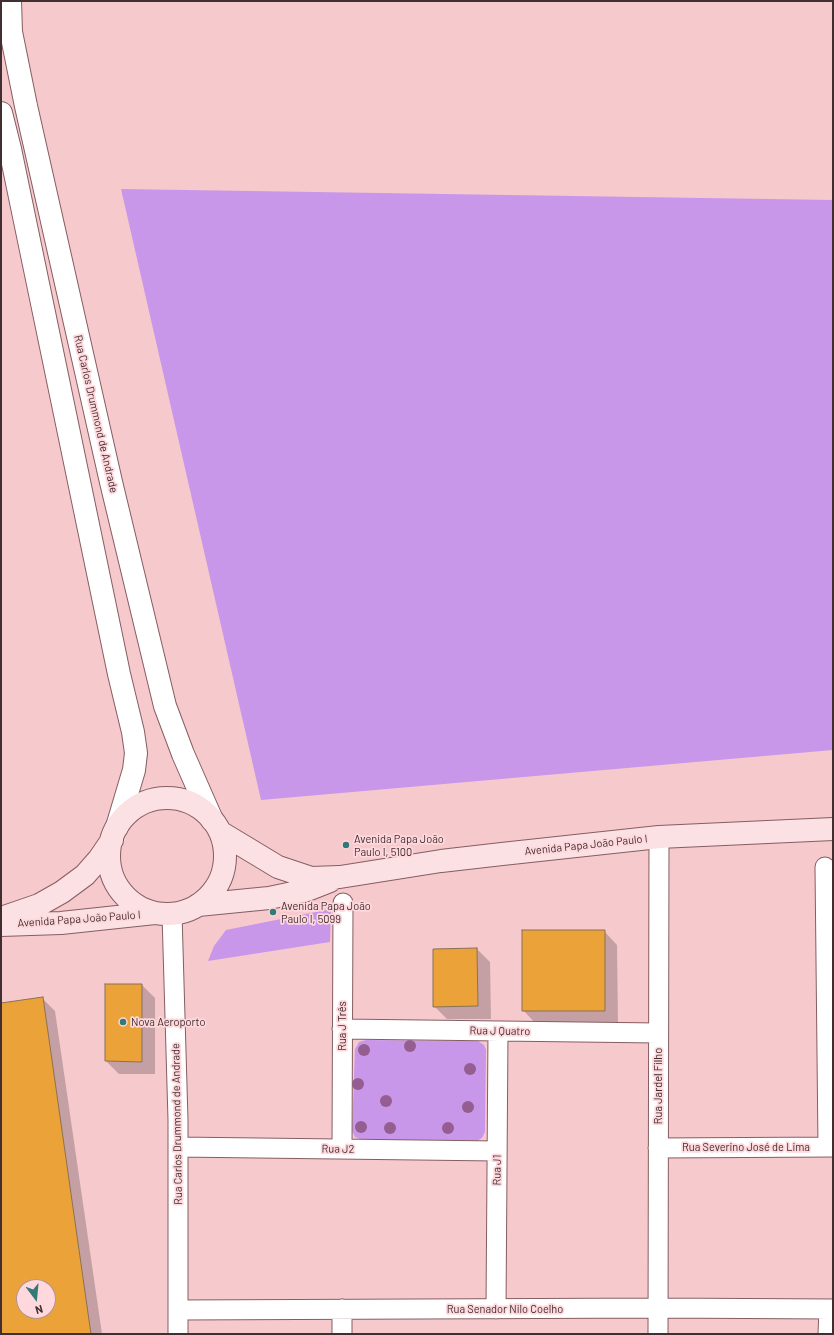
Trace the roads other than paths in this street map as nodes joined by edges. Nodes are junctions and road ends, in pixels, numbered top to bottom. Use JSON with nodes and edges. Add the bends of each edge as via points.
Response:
{"nodes":[{"id":1,"x":10,"y":1,"type":"edge"},
{"id":2,"x":1,"y":114,"type":"edge"},
{"id":3,"x":216,"y":826,"type":"junction"},
{"id":4,"x":833,"y":829,"type":"edge"},
{"id":5,"x":115,"y":833,"type":"junction"},
{"id":6,"x":659,"y":838,"type":"junction"},
{"id":7,"x":825,"y":867,"type":"dead end"},
{"id":8,"x":340,"y":877,"type":"junction"},
{"id":9,"x":343,"y":903,"type":"dead end"},
{"id":10,"x":198,"y":905,"type":"junction"},
{"id":11,"x":165,"y":913,"type":"junction"},
{"id":12,"x":1,"y":918,"type":"edge"},
{"id":13,"x":1,"y":925,"type":"edge"},
{"id":14,"x":830,"y":1008,"type":"edge"},
{"id":15,"x":342,"y":1029,"type":"junction"},
{"id":16,"x":498,"y":1031,"type":"junction"},
{"id":17,"x":658,"y":1033,"type":"junction"},
{"id":18,"x":178,"y":1147,"type":"junction"},
{"id":19,"x":831,"y":1147,"type":"edge"},
{"id":20,"x":658,"y":1148,"type":"junction"},
{"id":21,"x":342,"y":1149,"type":"junction"},
{"id":22,"x":497,"y":1151,"type":"junction"},
{"id":23,"x":658,"y":1308,"type":"junction"},
{"id":24,"x":342,"y":1309,"type":"junction"},
{"id":25,"x":496,"y":1309,"type":"junction"},
{"id":26,"x":831,"y":1309,"type":"edge"},
{"id":27,"x":178,"y":1310,"type":"junction"},
{"id":28,"x":178,"y":1334,"type":"edge"},
{"id":29,"x":342,"y":1334,"type":"edge"},
{"id":30,"x":658,"y":1334,"type":"edge"},
{"id":31,"x":828,"y":1334,"type":"edge"}],
"edges":[{"from":1,"to":3,"type":"street","name":"Rua Carlos Drummond de Andrade","via":[[11,32],[30,122],[111,482],[166,706],[183,754]]},
{"from":2,"to":5,"type":"street","via":[[133,732],[136,753],[134,770]]},
{"from":3,"to":5,"type":"main road","via":[[202,810],[191,803],[163,799],[149,801],[137,807],[126,816]]},
{"from":3,"to":8,"type":"main road","name":"Avenida Papa João Paulo I","via":[[278,867],[311,878]]},
{"from":3,"to":10,"type":"main road","via":[[224,845],[226,859],[218,885]]},
{"from":4,"to":6,"type":"main road","name":"Avenida Papa João Paulo I"},
{"from":5,"to":11,"type":"main road","via":[[109,854],[110,868],[122,893],[144,909]]},
{"from":5,"to":12,"type":"main road","name":"Avenida Papa João Paulo I","via":[[99,859],[85,875],[39,905]]},
{"from":6,"to":8,"type":"main road","name":"Avenida Papa João Paulo I","via":[[441,861]]},
{"from":6,"to":17,"type":"street","name":"Rua Jardel Filho"},
{"from":7,"to":14,"type":"street"},
{"from":8,"to":10,"type":"main road","name":"Avenida Papa João Paulo I","via":[[307,890],[268,898]]},
{"from":9,"to":15,"type":"street","name":"Rua J Três"},
{"from":10,"to":11,"type":"main road","via":[[186,911]]},
{"from":11,"to":13,"type":"main road","name":"Avenida Papa João Paulo I","via":[[61,923]]},
{"from":11,"to":18,"type":"street","name":"Rua Carlos Drummond de Andrade"},
{"from":14,"to":19,"type":"street"},
{"from":15,"to":16,"type":"street","name":"Rua J Quatro"},
{"from":15,"to":21,"type":"street","name":"Rua J Três"},
{"from":16,"to":17,"type":"street","name":"Rua J Quatro"},
{"from":16,"to":22,"type":"street","name":"Rua J1"},
{"from":17,"to":20,"type":"street","name":"Rua Jardel Filho"},
{"from":18,"to":21,"type":"street","name":"Rua J2"},
{"from":18,"to":27,"type":"street","name":"Rua Carlos Drummond de Andrade"},
{"from":19,"to":20,"type":"street","name":"Rua Severino José de Lima"},
{"from":20,"to":23,"type":"street","name":"Rua Jardel Filho"},
{"from":21,"to":22,"type":"street","name":"Rua J2"},
{"from":22,"to":25,"type":"street","name":"Rua J1"},
{"from":23,"to":25,"type":"street","name":"Rua Senador Nilo Coelho"},
{"from":23,"to":26,"type":"street","name":"Rua Senador Nilo Coelho"},
{"from":23,"to":30,"type":"street","name":"Rua Jardel Filho"},
{"from":24,"to":25,"type":"street","name":"Rua Senador Nilo Coelho"},
{"from":24,"to":27,"type":"street","name":"Rua Senador Nilo Coelho"},
{"from":24,"to":29,"type":"street"},
{"from":26,"to":31,"type":"street"},
{"from":27,"to":28,"type":"street","name":"Rua Carlos Drummond de Andrade"}]}
